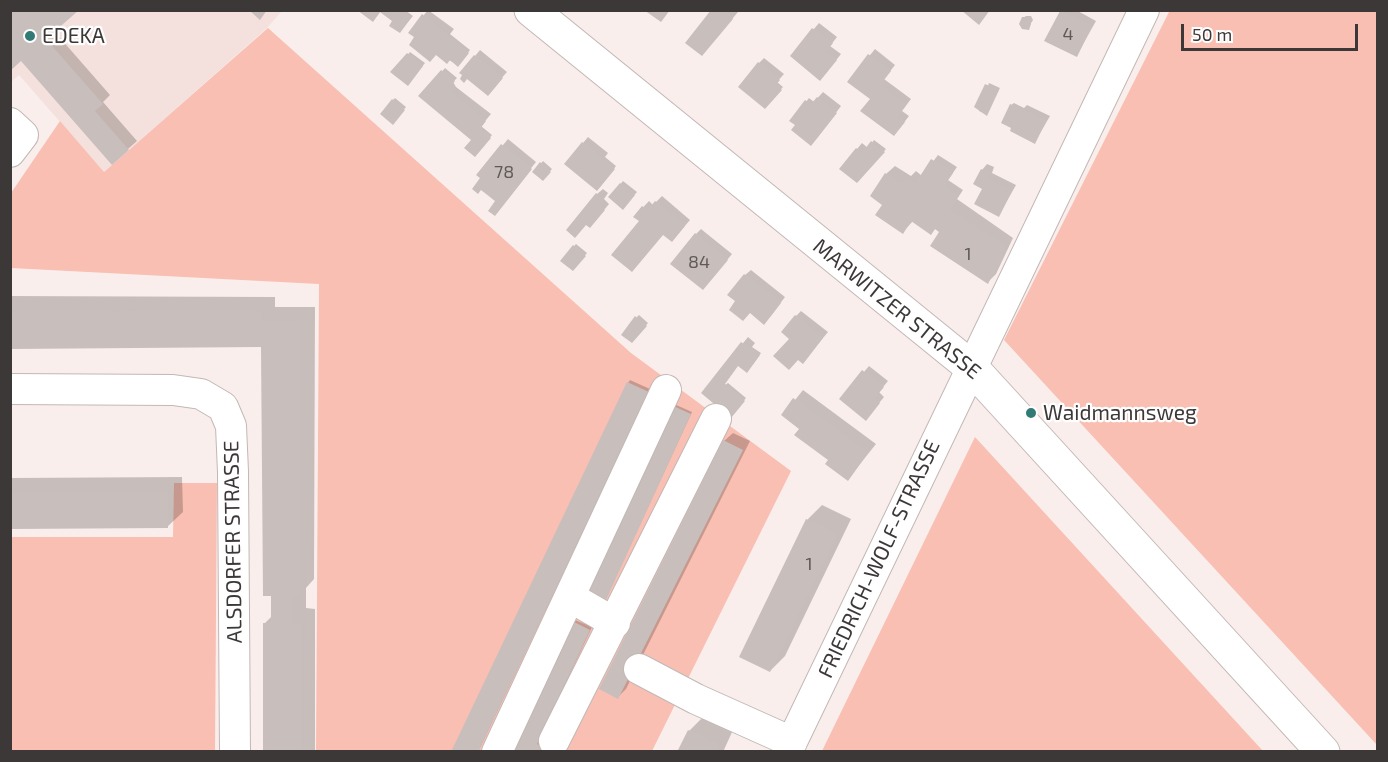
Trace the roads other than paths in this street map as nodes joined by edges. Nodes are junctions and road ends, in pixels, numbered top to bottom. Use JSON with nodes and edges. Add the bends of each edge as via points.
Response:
{"nodes":[{"id":1,"x":531,"y":10,"type":"edge"},
{"id":2,"x":1144,"y":10,"type":"edge"},
{"id":3,"x":10,"y":123,"type":"edge"},
{"id":4,"x":10,"y":152,"type":"edge"},
{"id":5,"x":971,"y":367,"type":"junction"},
{"id":6,"x":10,"y":389,"type":"edge"},
{"id":7,"x":666,"y":390,"type":"dead end"},
{"id":8,"x":716,"y":419,"type":"dead end"},
{"id":9,"x":570,"y":597,"type":"junction"},
{"id":10,"x":615,"y":623,"type":"junction"},
{"id":11,"x":639,"y":669,"type":"dead end"},
{"id":12,"x":554,"y":741,"type":"dead end"},
{"id":13,"x":790,"y":747,"type":"edge"},
{"id":14,"x":235,"y":752,"type":"edge"},
{"id":15,"x":497,"y":752,"type":"edge"},
{"id":16,"x":1323,"y":752,"type":"edge"}],
"edges":[{"from":1,"to":5,"type":"main road","name":"MARWITZER STRASSE"},
{"from":2,"to":5,"type":"street"},
{"from":3,"to":4,"type":"street","via":[[23,135]]},
{"from":5,"to":13,"type":"street","name":"FRIEDRICH-WOLF-STRASSE"},
{"from":5,"to":16,"type":"main road","name":"MARWITZER STRASSE"},
{"from":6,"to":14,"type":"street","name":"ALSDORFER STRASSE","via":[[173,390],[201,394],[223,407],[231,426],[233,472]]},
{"from":7,"to":9,"type":"street"},
{"from":8,"to":10,"type":"street"},
{"from":9,"to":10,"type":"street"},
{"from":9,"to":15,"type":"street"},
{"from":10,"to":12,"type":"street"},
{"from":11,"to":13,"type":"street"}]}
